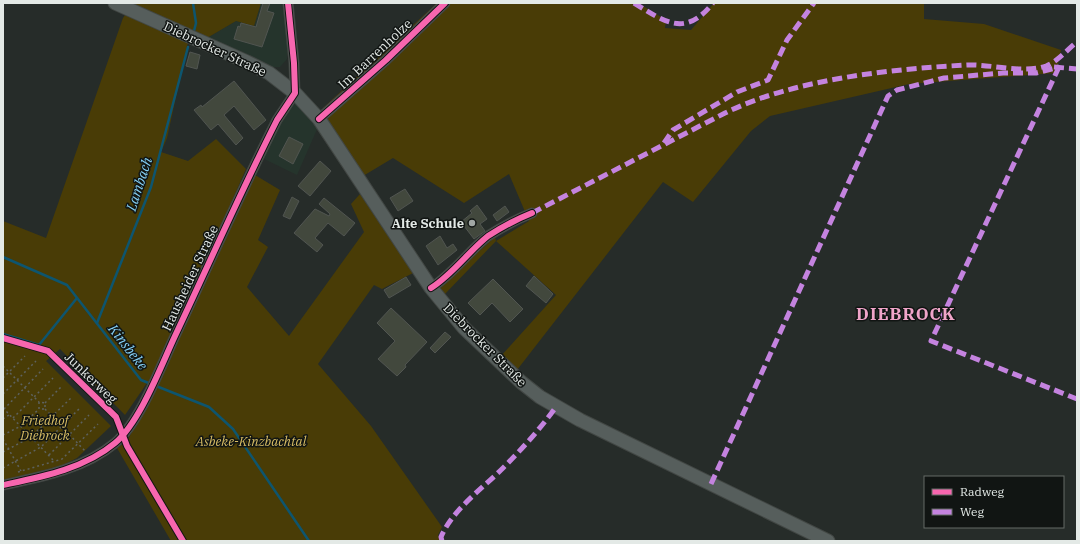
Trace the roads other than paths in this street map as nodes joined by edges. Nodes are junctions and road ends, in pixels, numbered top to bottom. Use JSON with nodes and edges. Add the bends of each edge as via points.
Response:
{"nodes":[{"id":1,"x":115,"y":3,"type":"edge"},
{"id":2,"x":288,"y":3,"type":"edge"},
{"id":3,"x":445,"y":3,"type":"edge"},
{"id":4,"x":295,"y":94,"type":"junction"},
{"id":5,"x":319,"y":119,"type":"junction"},
{"id":6,"x":532,"y":213,"type":"dead end"},
{"id":7,"x":431,"y":288,"type":"junction"},
{"id":8,"x":54,"y":356,"type":"dead end"},
{"id":9,"x":123,"y":436,"type":"junction"},
{"id":10,"x":3,"y":485,"type":"edge"},
{"id":11,"x":828,"y":541,"type":"edge"}],
"edges":[{"from":1,"to":4,"type":"main road","name":"Diebrocker Straße","via":[[269,73]]},
{"from":2,"to":4,"type":"street"},
{"from":3,"to":5,"type":"street","name":"Im Barrenholze"},
{"from":4,"to":5,"type":"main road","name":"Diebrocker Straße"},
{"from":4,"to":9,"type":"street","name":"Hausheider Straße","via":[[277,120],[147,396]]},
{"from":5,"to":7,"type":"main road","name":"Diebrocker Straße"},
{"from":6,"to":7,"type":"street","via":[[488,237],[441,282]]},
{"from":7,"to":11,"type":"main road","name":"Diebrocker Straße","via":[[464,328],[540,398]]},
{"from":8,"to":9,"type":"lane","name":"Junkerweg","via":[[116,417]]},
{"from":9,"to":10,"type":"street","name":"Hausheider Straße","via":[[105,451],[90,459],[62,470]]}]}
